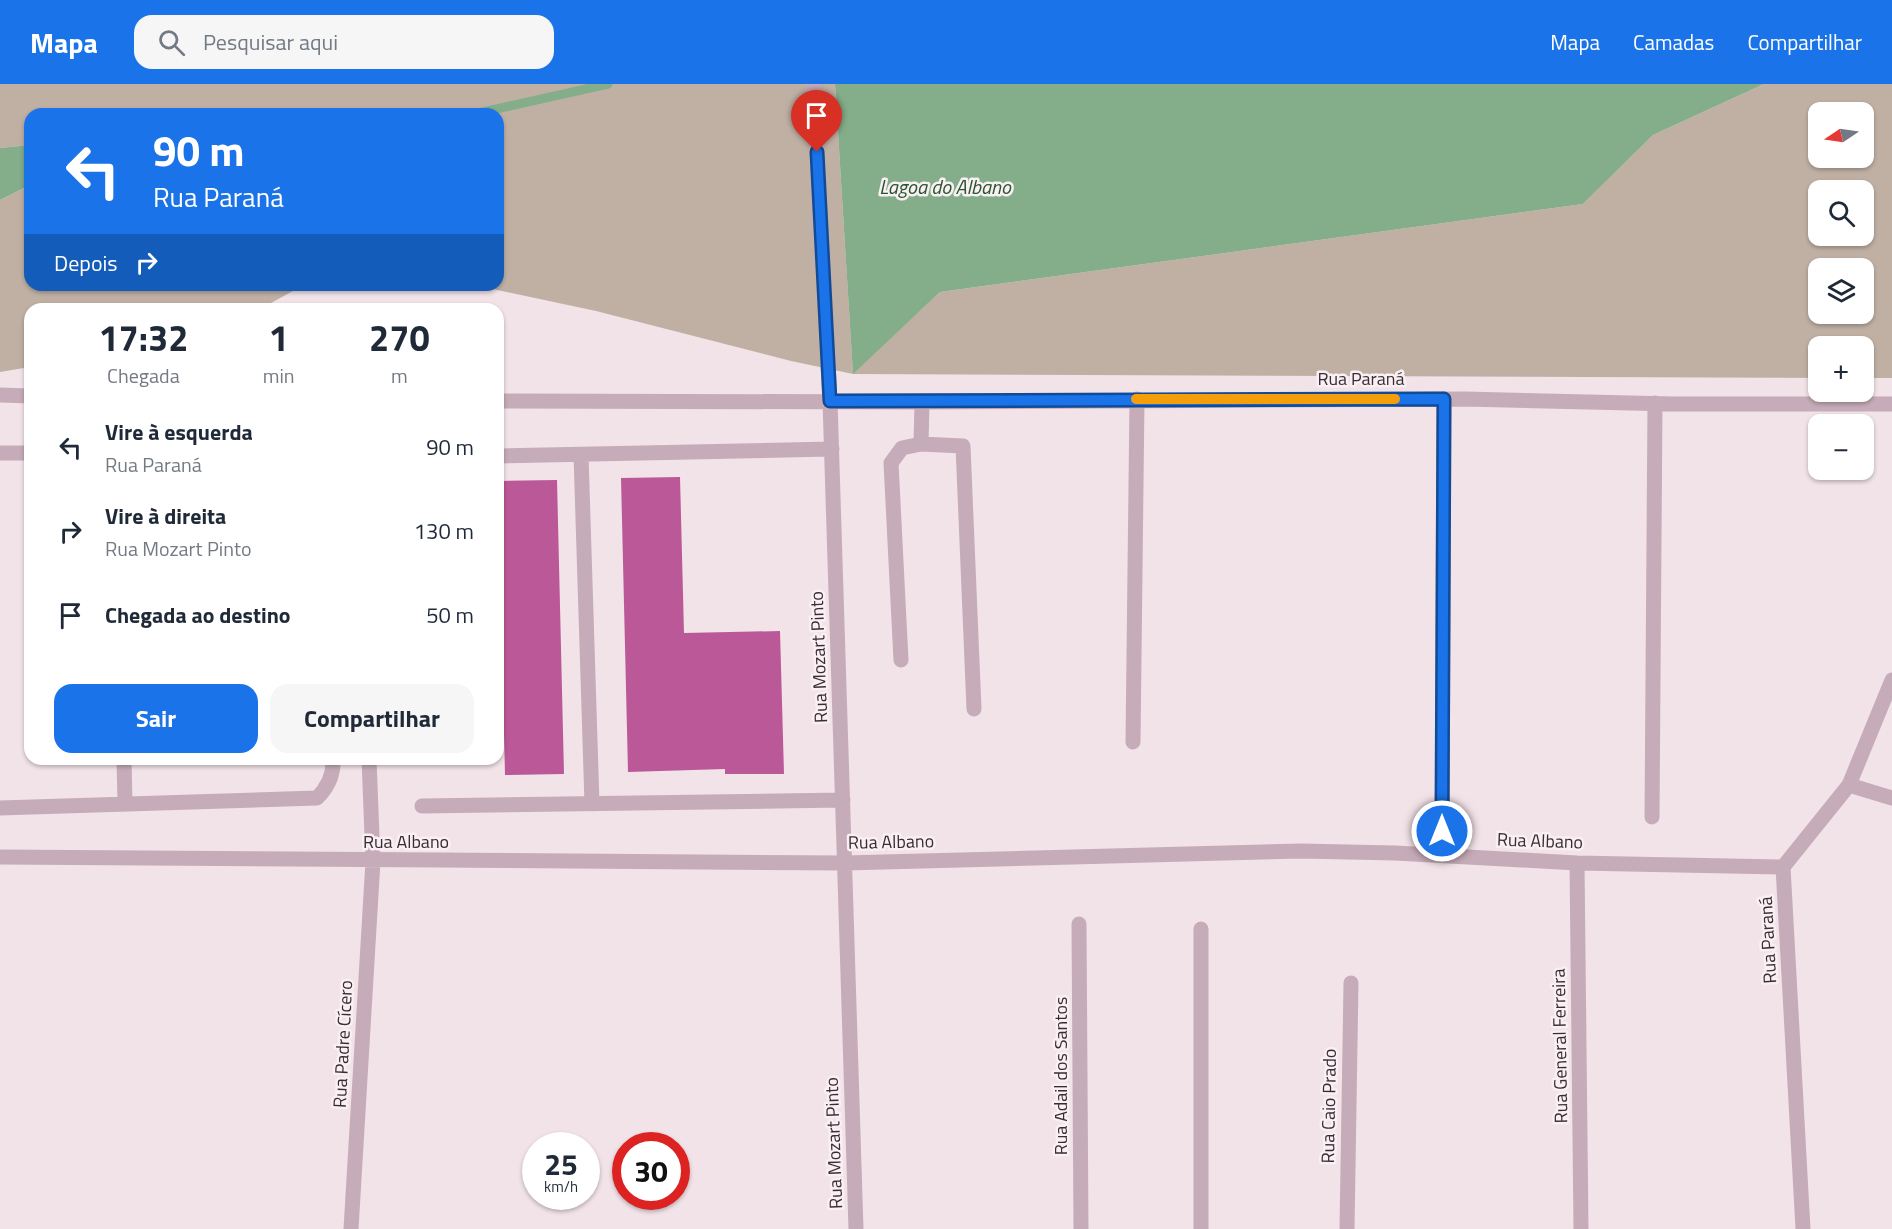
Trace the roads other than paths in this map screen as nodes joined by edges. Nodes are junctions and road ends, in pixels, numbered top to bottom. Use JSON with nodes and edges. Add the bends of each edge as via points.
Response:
{"nodes":[{"id":1,"x":813,"y":84,"type":"edge"},
{"id":2,"x":0,"y":395,"type":"edge"},
{"id":3,"x":24,"y":396,"type":"edge"},
{"id":4,"x":1137,"y":399,"type":"junction"},
{"id":5,"x":1444,"y":399,"type":"junction"},
{"id":6,"x":504,"y":401,"type":"edge"},
{"id":7,"x":830,"y":401,"type":"junction"},
{"id":8,"x":922,"y":402,"type":"junction"},
{"id":9,"x":1655,"y":403,"type":"junction"},
{"id":10,"x":1892,"y":404,"type":"edge"},
{"id":11,"x":921,"y":444,"type":"junction"},
{"id":12,"x":832,"y":449,"type":"junction"},
{"id":13,"x":0,"y":453,"type":"edge"},
{"id":14,"x":24,"y":453,"type":"edge"},
{"id":15,"x":581,"y":455,"type":"junction"},
{"id":16,"x":504,"y":456,"type":"edge"},
{"id":17,"x":901,"y":660,"type":"dead end"},
{"id":18,"x":1892,"y":680,"type":"edge"},
{"id":19,"x":974,"y":709,"type":"dead end"},
{"id":20,"x":1133,"y":742,"type":"dead end"},
{"id":21,"x":124,"y":765,"type":"edge"},
{"id":22,"x":334,"y":765,"type":"edge"},
{"id":23,"x":369,"y":765,"type":"edge"},
{"id":24,"x":1849,"y":785,"type":"junction"},
{"id":25,"x":1892,"y":798,"type":"edge"},
{"id":26,"x":843,"y":800,"type":"junction"},
{"id":27,"x":125,"y":804,"type":"junction"},
{"id":28,"x":592,"y":804,"type":"junction"},
{"id":29,"x":422,"y":806,"type":"dead end"},
{"id":30,"x":0,"y":808,"type":"edge"},
{"id":31,"x":1652,"y":818,"type":"dead end"},
{"id":32,"x":1442,"y":831,"type":"dead end"},
{"id":33,"x":0,"y":856,"type":"edge"},
{"id":34,"x":373,"y":861,"type":"junction"},
{"id":35,"x":845,"y":863,"type":"junction"},
{"id":36,"x":1577,"y":863,"type":"junction"},
{"id":37,"x":1783,"y":867,"type":"junction"},
{"id":38,"x":1079,"y":924,"type":"dead end"},
{"id":39,"x":1202,"y":929,"type":"dead end"},
{"id":40,"x":1351,"y":983,"type":"dead end"},
{"id":41,"x":351,"y":1229,"type":"edge"},
{"id":42,"x":856,"y":1229,"type":"edge"},
{"id":43,"x":1081,"y":1229,"type":"edge"},
{"id":44,"x":1201,"y":1229,"type":"edge"},
{"id":45,"x":1347,"y":1229,"type":"edge"},
{"id":46,"x":1581,"y":1229,"type":"edge"},
{"id":47,"x":1803,"y":1229,"type":"edge"}],
"edges":[{"from":1,"to":7,"type":"street","name":"Rua Mozart Pinto"},
{"from":2,"to":3,"type":"street"},
{"from":4,"to":5,"type":"street","name":"Rua Paraná"},
{"from":4,"to":8,"type":"street","name":"Rua Paraná"},
{"from":4,"to":20,"type":"street"},
{"from":5,"to":9,"type":"street","name":"Rua Paraná"},
{"from":5,"to":32,"type":"street"},
{"from":6,"to":7,"type":"street","name":"Rua Paraná"},
{"from":7,"to":8,"type":"street","name":"Rua Paraná"},
{"from":7,"to":12,"type":"street","name":"Rua Mozart Pinto"},
{"from":8,"to":11,"type":"street"},
{"from":9,"to":10,"type":"street","name":"Rua Paraná"},
{"from":9,"to":31,"type":"street"},
{"from":11,"to":17,"type":"street","via":[[902,448],[891,463]]},
{"from":11,"to":19,"type":"street","via":[[963,446]]},
{"from":12,"to":15,"type":"street"},
{"from":12,"to":26,"type":"street","name":"Rua Mozart Pinto"},
{"from":13,"to":14,"type":"street"},
{"from":15,"to":16,"type":"street"},
{"from":15,"to":28,"type":"street"},
{"from":18,"to":24,"type":"street"},
{"from":21,"to":27,"type":"street"},
{"from":22,"to":27,"type":"street","via":[[327,788],[317,798]]},
{"from":23,"to":34,"type":"street","name":"Rua Padre Cícero"},
{"from":24,"to":25,"type":"street"},
{"from":24,"to":37,"type":"street"},
{"from":26,"to":28,"type":"street"},
{"from":26,"to":35,"type":"street","name":"Rua Mozart Pinto"},
{"from":27,"to":30,"type":"street"},
{"from":28,"to":29,"type":"street"},
{"from":33,"to":34,"type":"street","name":"Rua Albano"},
{"from":34,"to":35,"type":"street","name":"Rua Albano"},
{"from":34,"to":41,"type":"street","name":"Rua Padre Cícero"},
{"from":35,"to":36,"type":"street","name":"Rua Albano","via":[[1302,851]]},
{"from":35,"to":42,"type":"street","name":"Rua Mozart Pinto"},
{"from":36,"to":37,"type":"street","name":"Rua Albano"},
{"from":36,"to":46,"type":"street","name":"Rua General Ferreira"},
{"from":37,"to":47,"type":"street","name":"Rua Paraná"},
{"from":38,"to":43,"type":"street","name":"Rua Adail dos Santos"},
{"from":39,"to":44,"type":"street"},
{"from":40,"to":45,"type":"street","name":"Rua Caio Prado"}]}
